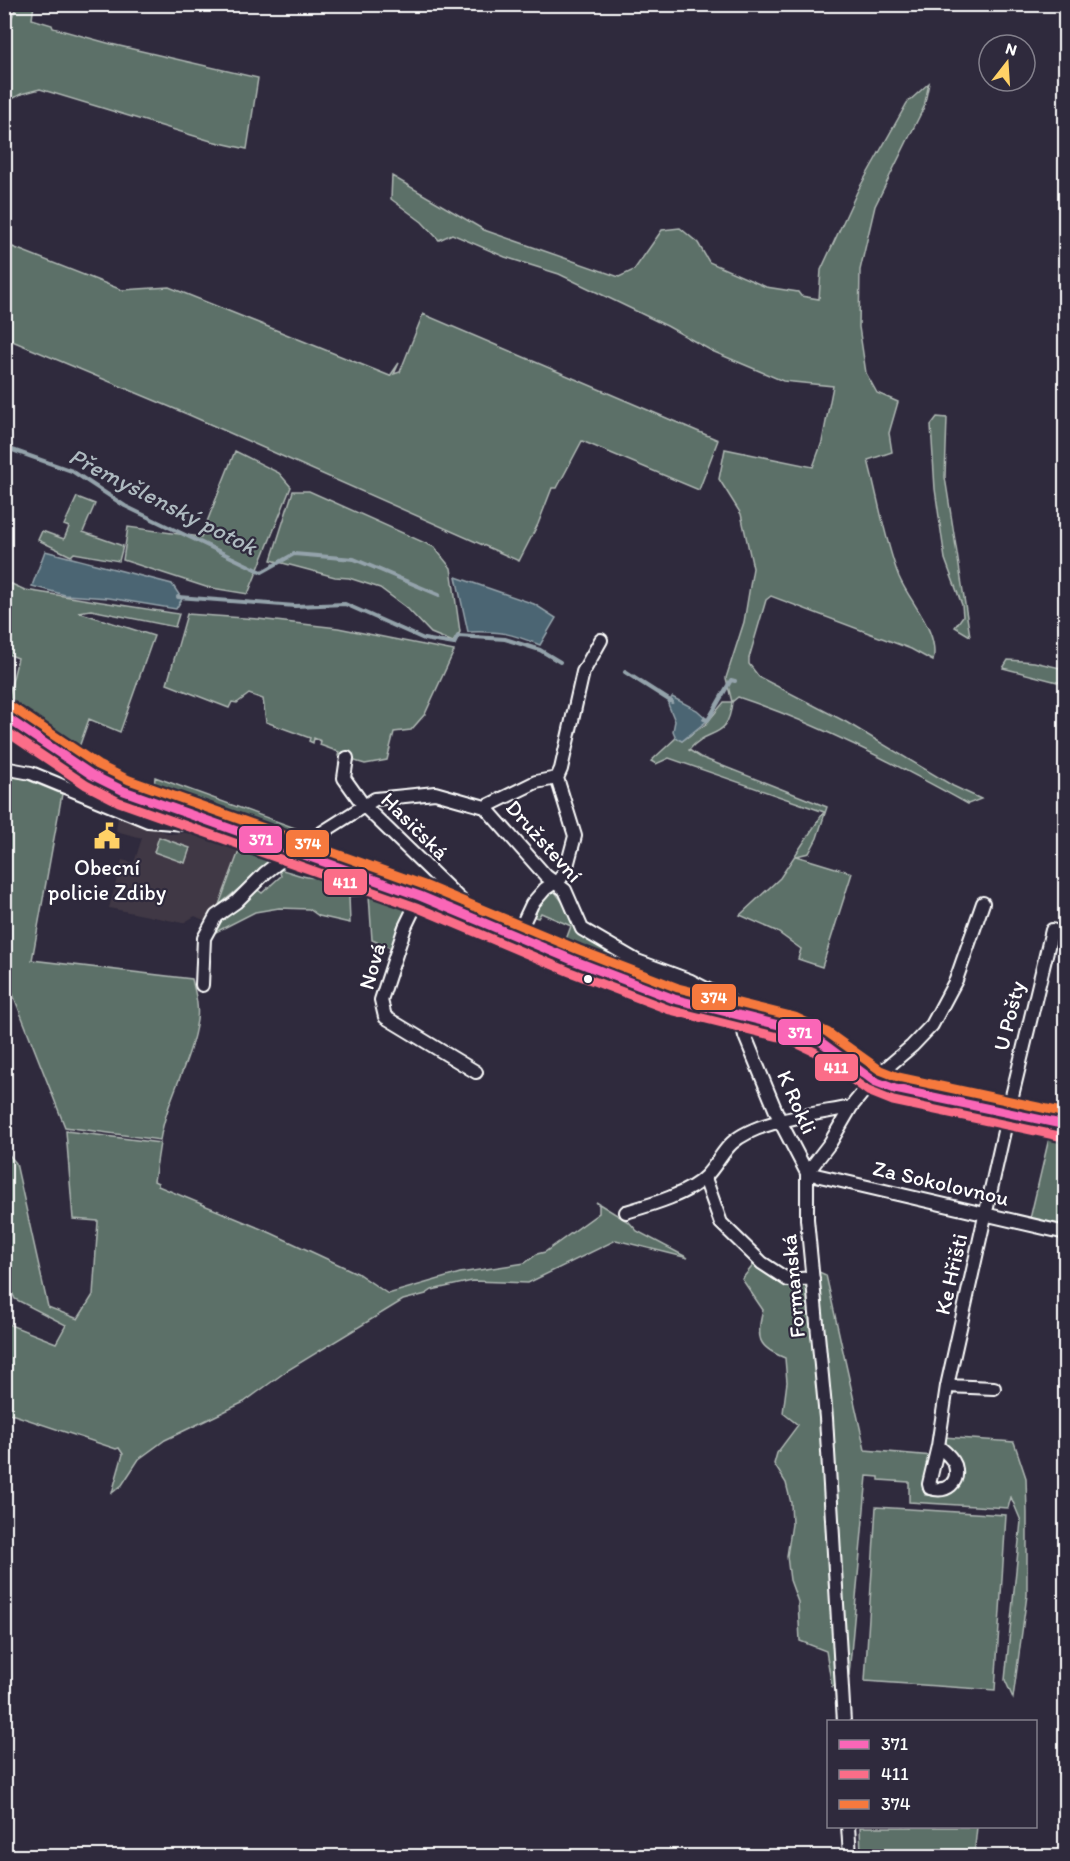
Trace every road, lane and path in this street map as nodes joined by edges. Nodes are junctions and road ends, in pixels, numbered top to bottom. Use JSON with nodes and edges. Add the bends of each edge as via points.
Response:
{"nodes":[{"id":1,"x":601,"y":640,"type":"dead end"},
{"id":2,"x":4,"y":716,"type":"edge"},
{"id":3,"x":347,"y":758,"type":"dead end"},
{"id":4,"x":4,"y":768,"type":"edge"},
{"id":5,"x":556,"y":778,"type":"junction"},
{"id":6,"x":364,"y":806,"type":"junction"},
{"id":7,"x":485,"y":807,"type":"junction"},
{"id":8,"x":188,"y":814,"type":"junction"},
{"id":9,"x":293,"y":851,"type":"junction"},
{"id":10,"x":554,"y":883,"type":"junction"},
{"id":11,"x":420,"y":896,"type":"junction"},
{"id":12,"x":983,"y":903,"type":"dead end"},
{"id":13,"x":469,"y":916,"type":"junction"},
{"id":14,"x":1065,"y":935,"type":"edge"},
{"id":15,"x":517,"y":936,"type":"junction"},
{"id":16,"x":202,"y":986,"type":"dead end"},
{"id":17,"x":740,"y":1014,"type":"junction"},
{"id":18,"x":476,"y":1072,"type":"dead end"},
{"id":19,"x":874,"y":1081,"type":"junction"},
{"id":20,"x":851,"y":1107,"type":"junction"},
{"id":21,"x":1008,"y":1112,"type":"junction"},
{"id":22,"x":780,"y":1121,"type":"junction"},
{"id":23,"x":1065,"y":1125,"type":"edge"},
{"id":24,"x":807,"y":1173,"type":"junction"},
{"id":25,"x":705,"y":1178,"type":"junction"},
{"id":26,"x":627,"y":1212,"type":"dead end"},
{"id":27,"x":986,"y":1215,"type":"junction"},
{"id":28,"x":1065,"y":1233,"type":"edge"},
{"id":29,"x":813,"y":1278,"type":"junction"},
{"id":30,"x":947,"y":1386,"type":"junction"},
{"id":31,"x":994,"y":1388,"type":"dead end"},
{"id":32,"x":938,"y":1446,"type":"dead end"},
{"id":33,"x":844,"y":1720,"type":"edge"},
{"id":34,"x":848,"y":1828,"type":"edge"},
{"id":35,"x":850,"y":1857,"type":"edge"}],
"edges":[{"from":1,"to":5,"type":"street","via":[[583,672]]},
{"from":2,"to":8,"type":"street","via":[[89,775]]},
{"from":3,"to":6,"type":"street","name":"Hasičská","via":[[344,778]]},
{"from":4,"to":8,"type":"street","via":[[32,773],[148,821],[184,824]]},
{"from":5,"to":7,"type":"street","via":[[536,782]]},
{"from":5,"to":10,"type":"street","via":[[575,836],[567,866]]},
{"from":6,"to":7,"type":"street","name":"Družstevní","via":[[375,799],[435,793]]},
{"from":6,"to":9,"type":"street","name":"Družstevní"},
{"from":6,"to":13,"type":"street","name":"Hasičská","via":[[469,908]]},
{"from":7,"to":10,"type":"street","name":"Družstevní"},
{"from":8,"to":9,"type":"street"},
{"from":9,"to":11,"type":"street"},
{"from":9,"to":16,"type":"street","name":"Družstevní","via":[[216,916],[204,938]]},
{"from":10,"to":15,"type":"street","via":[[532,904]]},
{"from":10,"to":17,"type":"street","name":"Družstevní","via":[[564,890],[582,928],[637,961],[691,981],[734,1003]]},
{"from":11,"to":13,"type":"street"},
{"from":11,"to":18,"type":"street","name":"Nová","via":[[405,927],[381,1000],[386,1017]]},
{"from":12,"to":19,"type":"street","via":[[956,980],[932,1025]]},
{"from":13,"to":15,"type":"street"},
{"from":14,"to":21,"type":"street","name":"U Pošty","via":[[1052,930]]},
{"from":15,"to":17,"type":"street","via":[[674,999]]},
{"from":17,"to":19,"type":"street","via":[[791,1028],[821,1042]]},
{"from":17,"to":22,"type":"street","name":"K Rokli","via":[[745,1036]]},
{"from":19,"to":20,"type":"street"},
{"from":19,"to":21,"type":"street","via":[[895,1089]]},
{"from":20,"to":22,"type":"street"},
{"from":20,"to":24,"type":"street"},
{"from":21,"to":23,"type":"street"},
{"from":21,"to":27,"type":"street","name":"Ke Hřišti"},
{"from":22,"to":24,"type":"street","name":"K Rokli"},
{"from":22,"to":25,"type":"street","via":[[732,1142]]},
{"from":24,"to":27,"type":"street","name":"Za Sokolovnou"},
{"from":24,"to":29,"type":"street","name":"Formanská"},
{"from":25,"to":26,"type":"street","via":[[667,1200]]},
{"from":25,"to":29,"type":"street","via":[[721,1223],[762,1263],[788,1280]]},
{"from":27,"to":28,"type":"street","name":"Za Sokolovnou"},
{"from":27,"to":30,"type":"street","name":"Ke Hřišti"},
{"from":29,"to":33,"type":"street","name":"Formanská","via":[[826,1418]]},
{"from":30,"to":31,"type":"street"},
{"from":30,"to":32,"type":"street","name":"Ke Hřišti"},
{"from":34,"to":35,"type":"street"}]}
